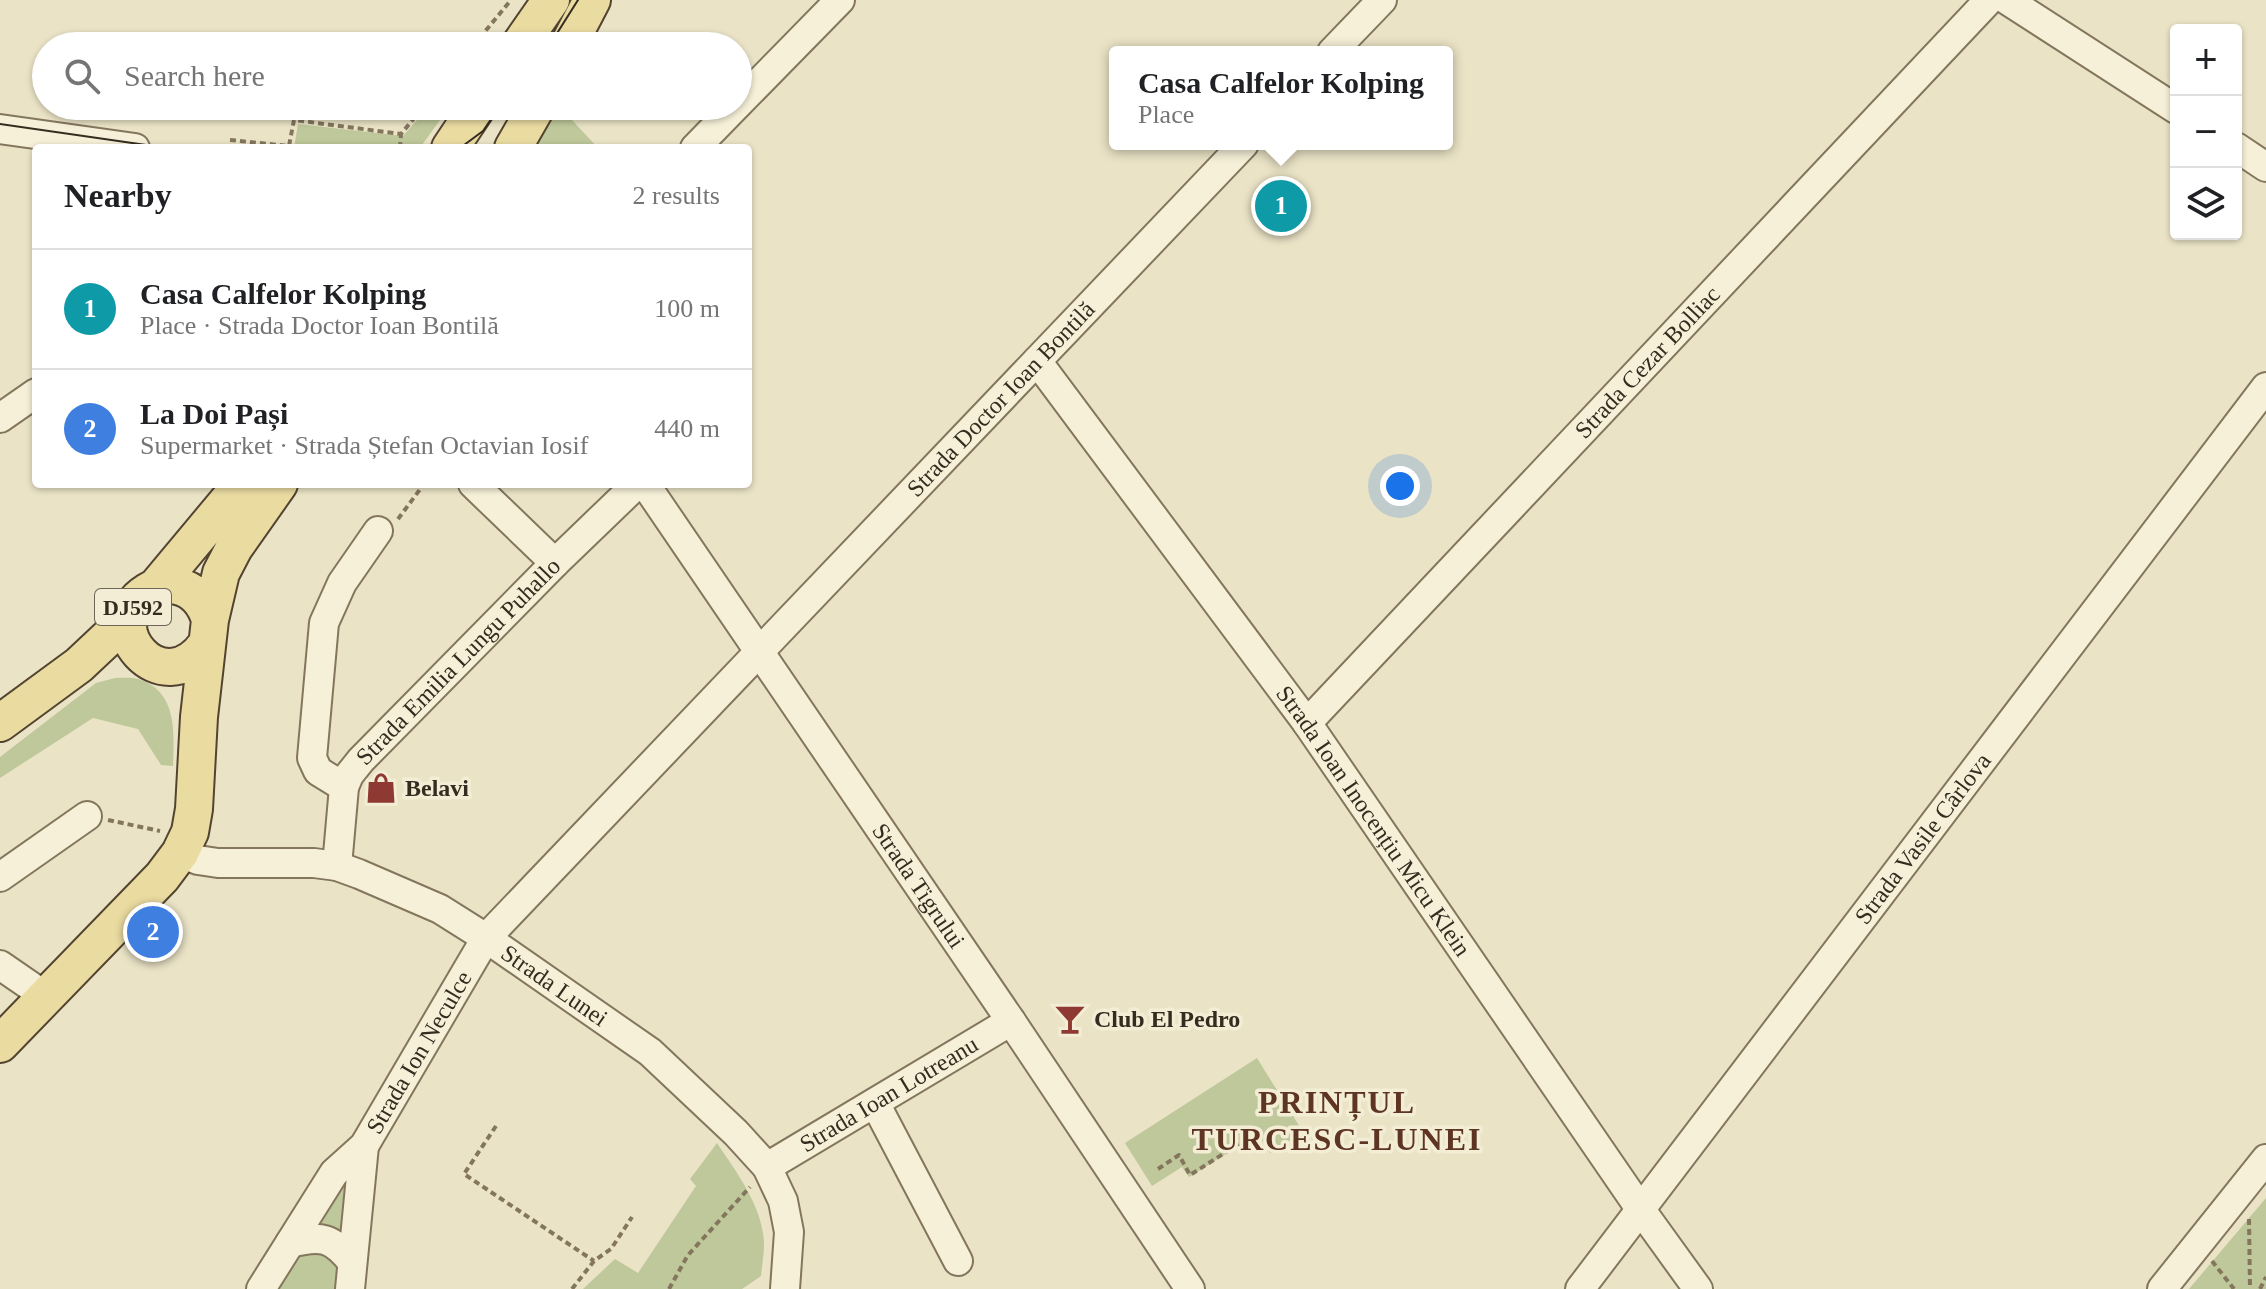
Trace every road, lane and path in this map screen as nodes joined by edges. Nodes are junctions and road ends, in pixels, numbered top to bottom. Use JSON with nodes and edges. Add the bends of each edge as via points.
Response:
{"nodes":[{"id":1,"x":511,"y":0,"type":"edge"},
{"id":2,"x":551,"y":0,"type":"edge"},
{"id":3,"x":592,"y":0,"type":"edge"},
{"id":4,"x":840,"y":0,"type":"edge"},
{"id":5,"x":1382,"y":0,"type":"edge"},
{"id":6,"x":1989,"y":0,"type":"edge"},
{"id":7,"x":2007,"y":0,"type":"edge"},
{"id":8,"x":485,"y":32,"type":"edge"},
{"id":9,"x":529,"y":32,"type":"edge"},
{"id":10,"x":575,"y":32,"type":"edge"},
{"id":11,"x":1338,"y":46,"type":"edge"},
{"id":12,"x":752,"y":90,"type":"edge"},
{"id":13,"x":2170,"y":105,"type":"edge"},
{"id":14,"x":294,"y":120,"type":"edge"},
{"id":15,"x":294,"y":120,"type":"edge"},
{"id":16,"x":412,"y":120,"type":"edge"},
{"id":17,"x":469,"y":120,"type":"edge"},
{"id":18,"x":529,"y":120,"type":"edge"},
{"id":19,"x":722,"y":120,"type":"edge"},
{"id":20,"x":0,"y":129,"type":"edge"},
{"id":21,"x":401,"y":134,"type":"junction"},
{"id":22,"x":230,"y":140,"type":"dead end"},
{"id":23,"x":107,"y":144,"type":"edge"},
{"id":24,"x":269,"y":144,"type":"edge"},
{"id":25,"x":289,"y":144,"type":"edge"},
{"id":26,"x":400,"y":144,"type":"edge"},
{"id":27,"x":453,"y":144,"type":"edge"},
{"id":28,"x":515,"y":144,"type":"edge"},
{"id":29,"x":699,"y":144,"type":"edge"},
{"id":30,"x":1238,"y":150,"type":"edge"},
{"id":31,"x":2242,"y":151,"type":"edge"},
{"id":32,"x":2266,"y":167,"type":"edge"},
{"id":33,"x":1037,"y":361,"type":"junction"},
{"id":34,"x":2266,"y":387,"type":"edge"},
{"id":35,"x":32,"y":396,"type":"edge"},
{"id":36,"x":0,"y":418,"type":"edge"},
{"id":37,"x":239,"y":488,"type":"edge"},
{"id":38,"x":276,"y":488,"type":"edge"},
{"id":39,"x":421,"y":488,"type":"edge"},
{"id":40,"x":477,"y":488,"type":"edge"},
{"id":41,"x":633,"y":488,"type":"edge"},
{"id":42,"x":648,"y":488,"type":"edge"},
{"id":43,"x":378,"y":531,"type":"joint"},
{"id":44,"x":555,"y":563,"type":"junction"},
{"id":45,"x":156,"y":587,"type":"junction"},
{"id":46,"x":129,"y":618,"type":"junction"},
{"id":47,"x":208,"y":632,"type":"junction"},
{"id":48,"x":758,"y":653,"type":"junction"},
{"id":49,"x":154,"y":664,"type":"junction"},
{"id":50,"x":79,"y":665,"type":"junction"},
{"id":51,"x":199,"y":717,"type":"junction"},
{"id":52,"x":0,"y":723,"type":"edge"},
{"id":53,"x":1307,"y":723,"type":"junction"},
{"id":54,"x":344,"y":787,"type":"junction"},
{"id":55,"x":87,"y":816,"type":"joint"},
{"id":56,"x":170,"y":842,"type":"junction"},
{"id":57,"x":337,"y":866,"type":"junction"},
{"id":58,"x":0,"y":877,"type":"edge"},
{"id":59,"x":486,"y":938,"type":"junction"},
{"id":60,"x":0,"y":965,"type":"edge"},
{"id":61,"x":45,"y":996,"type":"junction"},
{"id":62,"x":1011,"y":1021,"type":"junction"},
{"id":63,"x":0,"y":1044,"type":"edge"},
{"id":64,"x":875,"y":1103,"type":"junction"},
{"id":65,"x":496,"y":1126,"type":"dead end"},
{"id":66,"x":1253,"y":1135,"type":"dead end"},
{"id":67,"x":364,"y":1146,"type":"junction"},
{"id":68,"x":2266,"y":1159,"type":"edge"},
{"id":69,"x":767,"y":1167,"type":"junction"},
{"id":70,"x":1158,"y":1169,"type":"dead end"},
{"id":71,"x":2248,"y":1181,"type":"junction"},
{"id":72,"x":1641,"y":1210,"type":"junction"},
{"id":73,"x":632,"y":1217,"type":"dead end"},
{"id":74,"x":290,"y":1243,"type":"junction"},
{"id":75,"x":2199,"y":1243,"type":"junction"},
{"id":76,"x":594,"y":1261,"type":"junction"},
{"id":77,"x":958,"y":1261,"type":"dead end"},
{"id":78,"x":351,"y":1275,"type":"edge"},
{"id":79,"x":2266,"y":1277,"type":"edge"},
{"id":80,"x":261,"y":1289,"type":"edge"},
{"id":81,"x":572,"y":1289,"type":"edge"},
{"id":82,"x":669,"y":1289,"type":"edge"},
{"id":83,"x":785,"y":1289,"type":"edge"},
{"id":84,"x":1190,"y":1289,"type":"edge"},
{"id":85,"x":1580,"y":1289,"type":"edge"},
{"id":86,"x":1698,"y":1289,"type":"edge"},
{"id":87,"x":2162,"y":1289,"type":"edge"},
{"id":88,"x":2234,"y":1289,"type":"edge"},
{"id":89,"x":2250,"y":1289,"type":"edge"},
{"id":90,"x":2260,"y":1289,"type":"edge"}],
"edges":[{"from":1,"to":8,"type":"path"},
{"from":2,"to":9,"type":"main road"},
{"from":3,"to":10,"type":"main road"},
{"from":4,"to":12,"type":"street"},
{"from":5,"to":11,"type":"street"},
{"from":6,"to":53,"type":"street","name":"Strada Cezar Bolliac"},
{"from":7,"to":13,"type":"street"},
{"from":14,"to":21,"type":"path"},
{"from":15,"to":25,"type":"path"},
{"from":16,"to":21,"type":"path"},
{"from":17,"to":27,"type":"main road"},
{"from":18,"to":28,"type":"main road"},
{"from":19,"to":29,"type":"street"},
{"from":20,"to":23,"type":"street"},
{"from":21,"to":26,"type":"path"},
{"from":22,"to":24,"type":"path"},
{"from":30,"to":33,"type":"street","name":"Strada Doctor Ioan Bontilă"},
{"from":31,"to":32,"type":"street"},
{"from":33,"to":48,"type":"street","name":"Strada Doctor Ioan Bontilă"},
{"from":33,"to":53,"type":"street","name":"Strada Ioan Inocențiu Micu Klein"},
{"from":34,"to":72,"type":"street","name":"Strada Vasile Cârlova"},
{"from":35,"to":36,"type":"street"},
{"from":37,"to":45,"type":"main road","number":"DJ592"},
{"from":38,"to":47,"type":"main road","via":[[221,573]]},
{"from":39,"to":43,"type":"path","via":[[386,537]]},
{"from":40,"to":44,"type":"street"},
{"from":41,"to":44,"type":"street","name":"Strada Emilia Lungu Puhallo"},
{"from":42,"to":48,"type":"street","name":"Strada Tigrului"},
{"from":43,"to":54,"type":"street","via":[[342,583],[324,623],[312,758],[318,771]]},
{"from":44,"to":54,"type":"street","name":"Strada Emilia Lungu Puhallo","via":[[361,760]]},
{"from":45,"to":46,"type":"main road","number":"DJ592","via":[[143,594]]},
{"from":45,"to":47,"type":"main road","number":"DJ592","via":[[192,592],[207,609]]},
{"from":46,"to":49,"type":"main road","number":"DJ592","via":[[132,644]]},
{"from":46,"to":50,"type":"main road"},
{"from":47,"to":49,"type":"main road","via":[[198,655],[187,663]]},
{"from":47,"to":51,"type":"main road"},
{"from":48,"to":59,"type":"street","name":"Strada Ion Neculce"},
{"from":48,"to":62,"type":"street","name":"Strada Tigrului"},
{"from":49,"to":50,"type":"main road"},
{"from":49,"to":51,"type":"main road","number":"DJ592","via":[[185,693]]},
{"from":50,"to":52,"type":"main road"},
{"from":51,"to":56,"type":"main road","via":[[190,832]]},
{"from":53,"to":72,"type":"street","name":"Strada Ioan Inocențiu Micu Klein"},
{"from":54,"to":57,"type":"street","name":"Strada Emilia Lungu Puhallo"},
{"from":55,"to":56,"type":"path"},
{"from":55,"to":58,"type":"street"},
{"from":56,"to":57,"type":"street","name":"Strada Lunei","via":[[198,860],[218,863]]},
{"from":56,"to":61,"type":"main road","via":[[162,877]]},
{"from":57,"to":59,"type":"street","name":"Strada Lunei","via":[[440,909]]},
{"from":59,"to":67,"type":"street","name":"Strada Ion Neculce"},
{"from":59,"to":69,"type":"street","name":"Strada Lunei","via":[[650,1052]]},
{"from":60,"to":61,"type":"street"},
{"from":61,"to":63,"type":"main road"},
{"from":62,"to":64,"type":"street","name":"Strada Ioan Lotreanu"},
{"from":62,"to":84,"type":"street","name":"Strada Tigrului"},
{"from":64,"to":69,"type":"street","name":"Strada Ioan Lotreanu"},
{"from":64,"to":77,"type":"street"},
{"from":65,"to":76,"type":"path","via":[[464,1174]]},
{"from":66,"to":70,"type":"path","via":[[1190,1175],[1179,1155]]},
{"from":67,"to":74,"type":"street","name":"Strada Ion Neculce","via":[[334,1173]]},
{"from":67,"to":78,"type":"street"},
{"from":68,"to":71,"type":"street"},
{"from":69,"to":82,"type":"path","via":[[688,1255]]},
{"from":69,"to":83,"type":"street","name":"Strada Lunei","via":[[783,1201],[789,1232]]},
{"from":71,"to":75,"type":"street"},
{"from":71,"to":89,"type":"path"},
{"from":72,"to":85,"type":"street","name":"Strada Vasile Cârlova"},
{"from":72,"to":86,"type":"street","name":"Strada Ioan Inocențiu Micu Klein"},
{"from":73,"to":76,"type":"path","via":[[611,1249]]},
{"from":74,"to":78,"type":"street","via":[[307,1238],[333,1242]]},
{"from":74,"to":80,"type":"street","name":"Strada Ion Neculce"},
{"from":75,"to":87,"type":"street"},
{"from":75,"to":88,"type":"path"},
{"from":76,"to":81,"type":"path"},
{"from":79,"to":90,"type":"path"}]}
